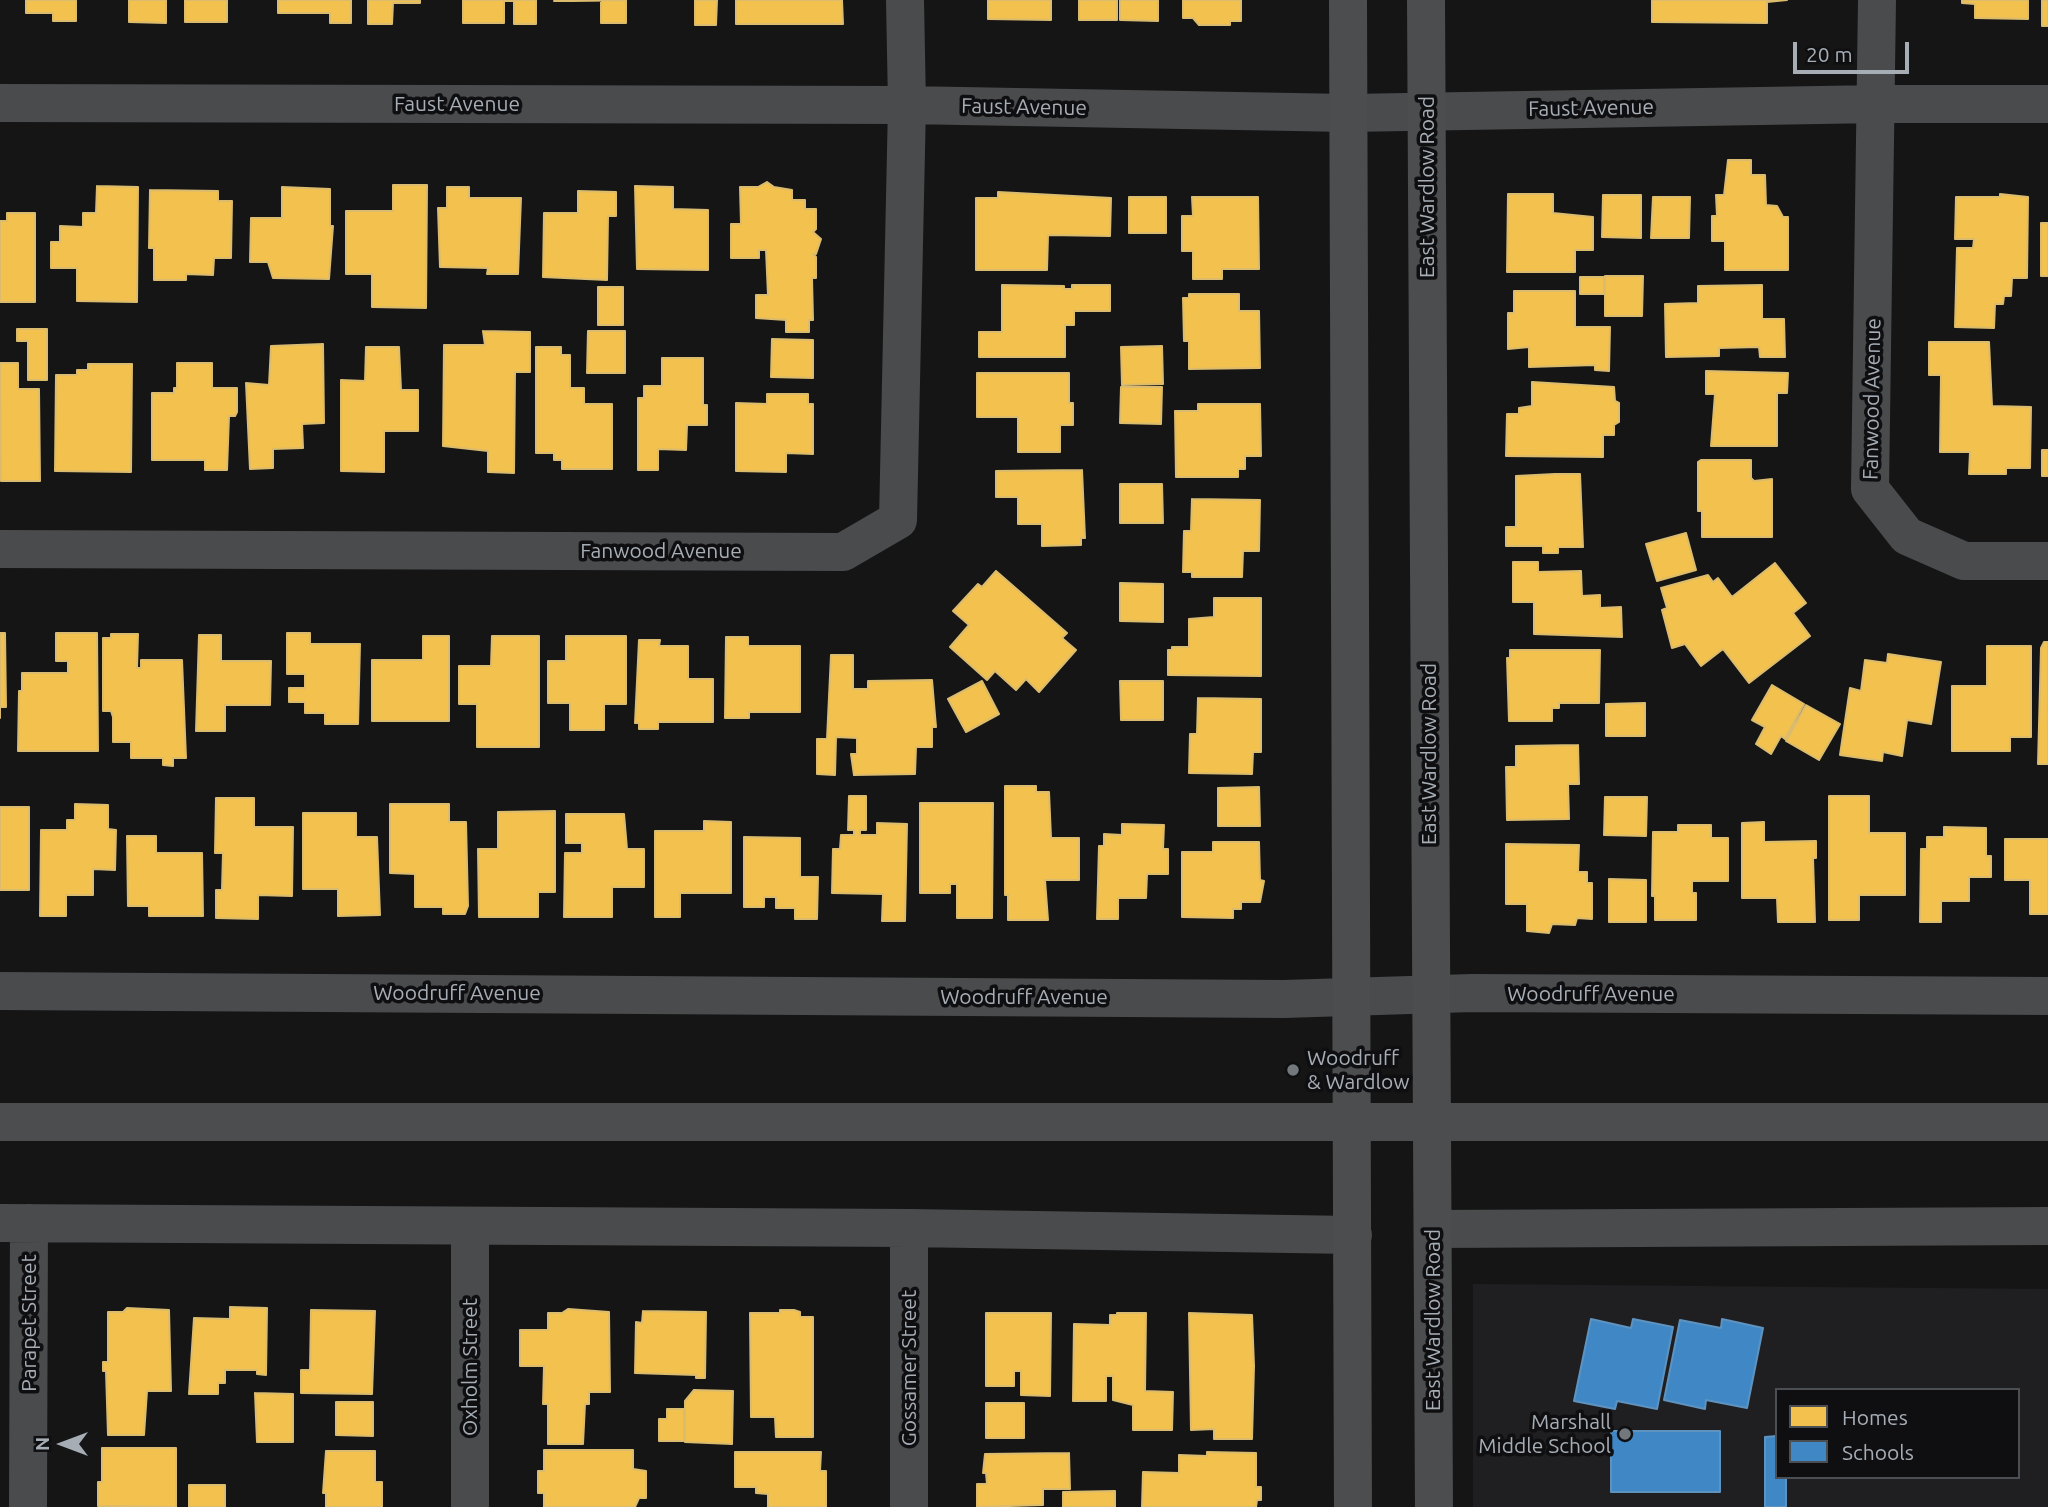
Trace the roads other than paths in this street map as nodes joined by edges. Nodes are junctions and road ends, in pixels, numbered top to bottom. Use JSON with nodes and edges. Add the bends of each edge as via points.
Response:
{"nodes":[{"id":1,"x":905,"y":0,"type":"edge"},
{"id":2,"x":1348,"y":0,"type":"edge"},
{"id":3,"x":1426,"y":0,"type":"edge"},
{"id":4,"x":1877,"y":0,"type":"edge"},
{"id":5,"x":0,"y":103,"type":"edge"},
{"id":6,"x":1878,"y":104,"type":"junction"},
{"id":7,"x":2048,"y":104,"type":"edge"},
{"id":8,"x":907,"y":105,"type":"junction"},
{"id":9,"x":1427,"y":111,"type":"junction"},
{"id":10,"x":1348,"y":113,"type":"junction"},
{"id":11,"x":0,"y":549,"type":"edge"},
{"id":12,"x":2048,"y":561,"type":"edge"},
{"id":13,"x":0,"y":990,"type":"edge"},
{"id":14,"x":1430,"y":995,"type":"junction"},
{"id":15,"x":2048,"y":996,"type":"edge"},
{"id":16,"x":1351,"y":997,"type":"junction"},
{"id":17,"x":0,"y":1122,"type":"edge"},
{"id":18,"x":2048,"y":1122,"type":"edge"},
{"id":19,"x":1352,"y":1123,"type":"junction"},
{"id":20,"x":1433,"y":1123,"type":"junction"},
{"id":21,"x":14,"y":1223,"type":"edge"},
{"id":22,"x":2048,"y":1226,"type":"edge"},
{"id":23,"x":470,"y":1227,"type":"junction"},
{"id":24,"x":909,"y":1228,"type":"junction"},
{"id":25,"x":1433,"y":1229,"type":"junction"},
{"id":26,"x":1353,"y":1235,"type":"junction"},
{"id":27,"x":28,"y":1507,"type":"edge"},
{"id":28,"x":470,"y":1507,"type":"edge"},
{"id":29,"x":909,"y":1507,"type":"edge"},
{"id":30,"x":1353,"y":1507,"type":"edge"},
{"id":31,"x":1434,"y":1507,"type":"edge"}],
"edges":[{"from":1,"to":8,"type":"street"},
{"from":2,"to":10,"type":"main road"},
{"from":3,"to":9,"type":"main road","name":"East Wardlow Road"},
{"from":4,"to":6,"type":"street","name":"Fanwood Avenue"},
{"from":5,"to":8,"type":"street","name":"Faust Avenue"},
{"from":6,"to":7,"type":"street","name":"Faust Avenue"},
{"from":6,"to":9,"type":"street","name":"Faust Avenue"},
{"from":6,"to":12,"type":"street","name":"Fanwood Avenue","via":[[1870,489],[1907,536],[1964,561]]},
{"from":8,"to":10,"type":"street","name":"Faust Avenue"},
{"from":8,"to":11,"type":"street","name":"Fanwood Avenue","via":[[898,520],[843,552]]},
{"from":9,"to":10,"type":"street","name":"Faust Avenue"},
{"from":9,"to":14,"type":"main road","name":"East Wardlow Road"},
{"from":10,"to":16,"type":"main road"},
{"from":13,"to":16,"type":"street","name":"Woodruff Avenue"},
{"from":14,"to":15,"type":"street","name":"Woodruff Avenue"},
{"from":14,"to":16,"type":"street","name":"Woodruff Avenue"},
{"from":14,"to":20,"type":"main road","name":"East Wardlow Road"},
{"from":16,"to":19,"type":"main road"},
{"from":17,"to":19,"type":"main road"},
{"from":18,"to":20,"type":"main road"},
{"from":19,"to":20,"type":"main road"},
{"from":19,"to":26,"type":"main road"},
{"from":20,"to":25,"type":"main road","name":"East Wardlow Road"},
{"from":21,"to":23,"type":"street"},
{"from":21,"to":27,"type":"street","name":"Parapet Street"},
{"from":22,"to":25,"type":"street"},
{"from":23,"to":24,"type":"street"},
{"from":23,"to":28,"type":"street","name":"Oxholm Street"},
{"from":24,"to":26,"type":"street"},
{"from":24,"to":29,"type":"street","name":"Gossamer Street"},
{"from":25,"to":31,"type":"main road","name":"East Wardlow Road"},
{"from":26,"to":30,"type":"main road"}]}
